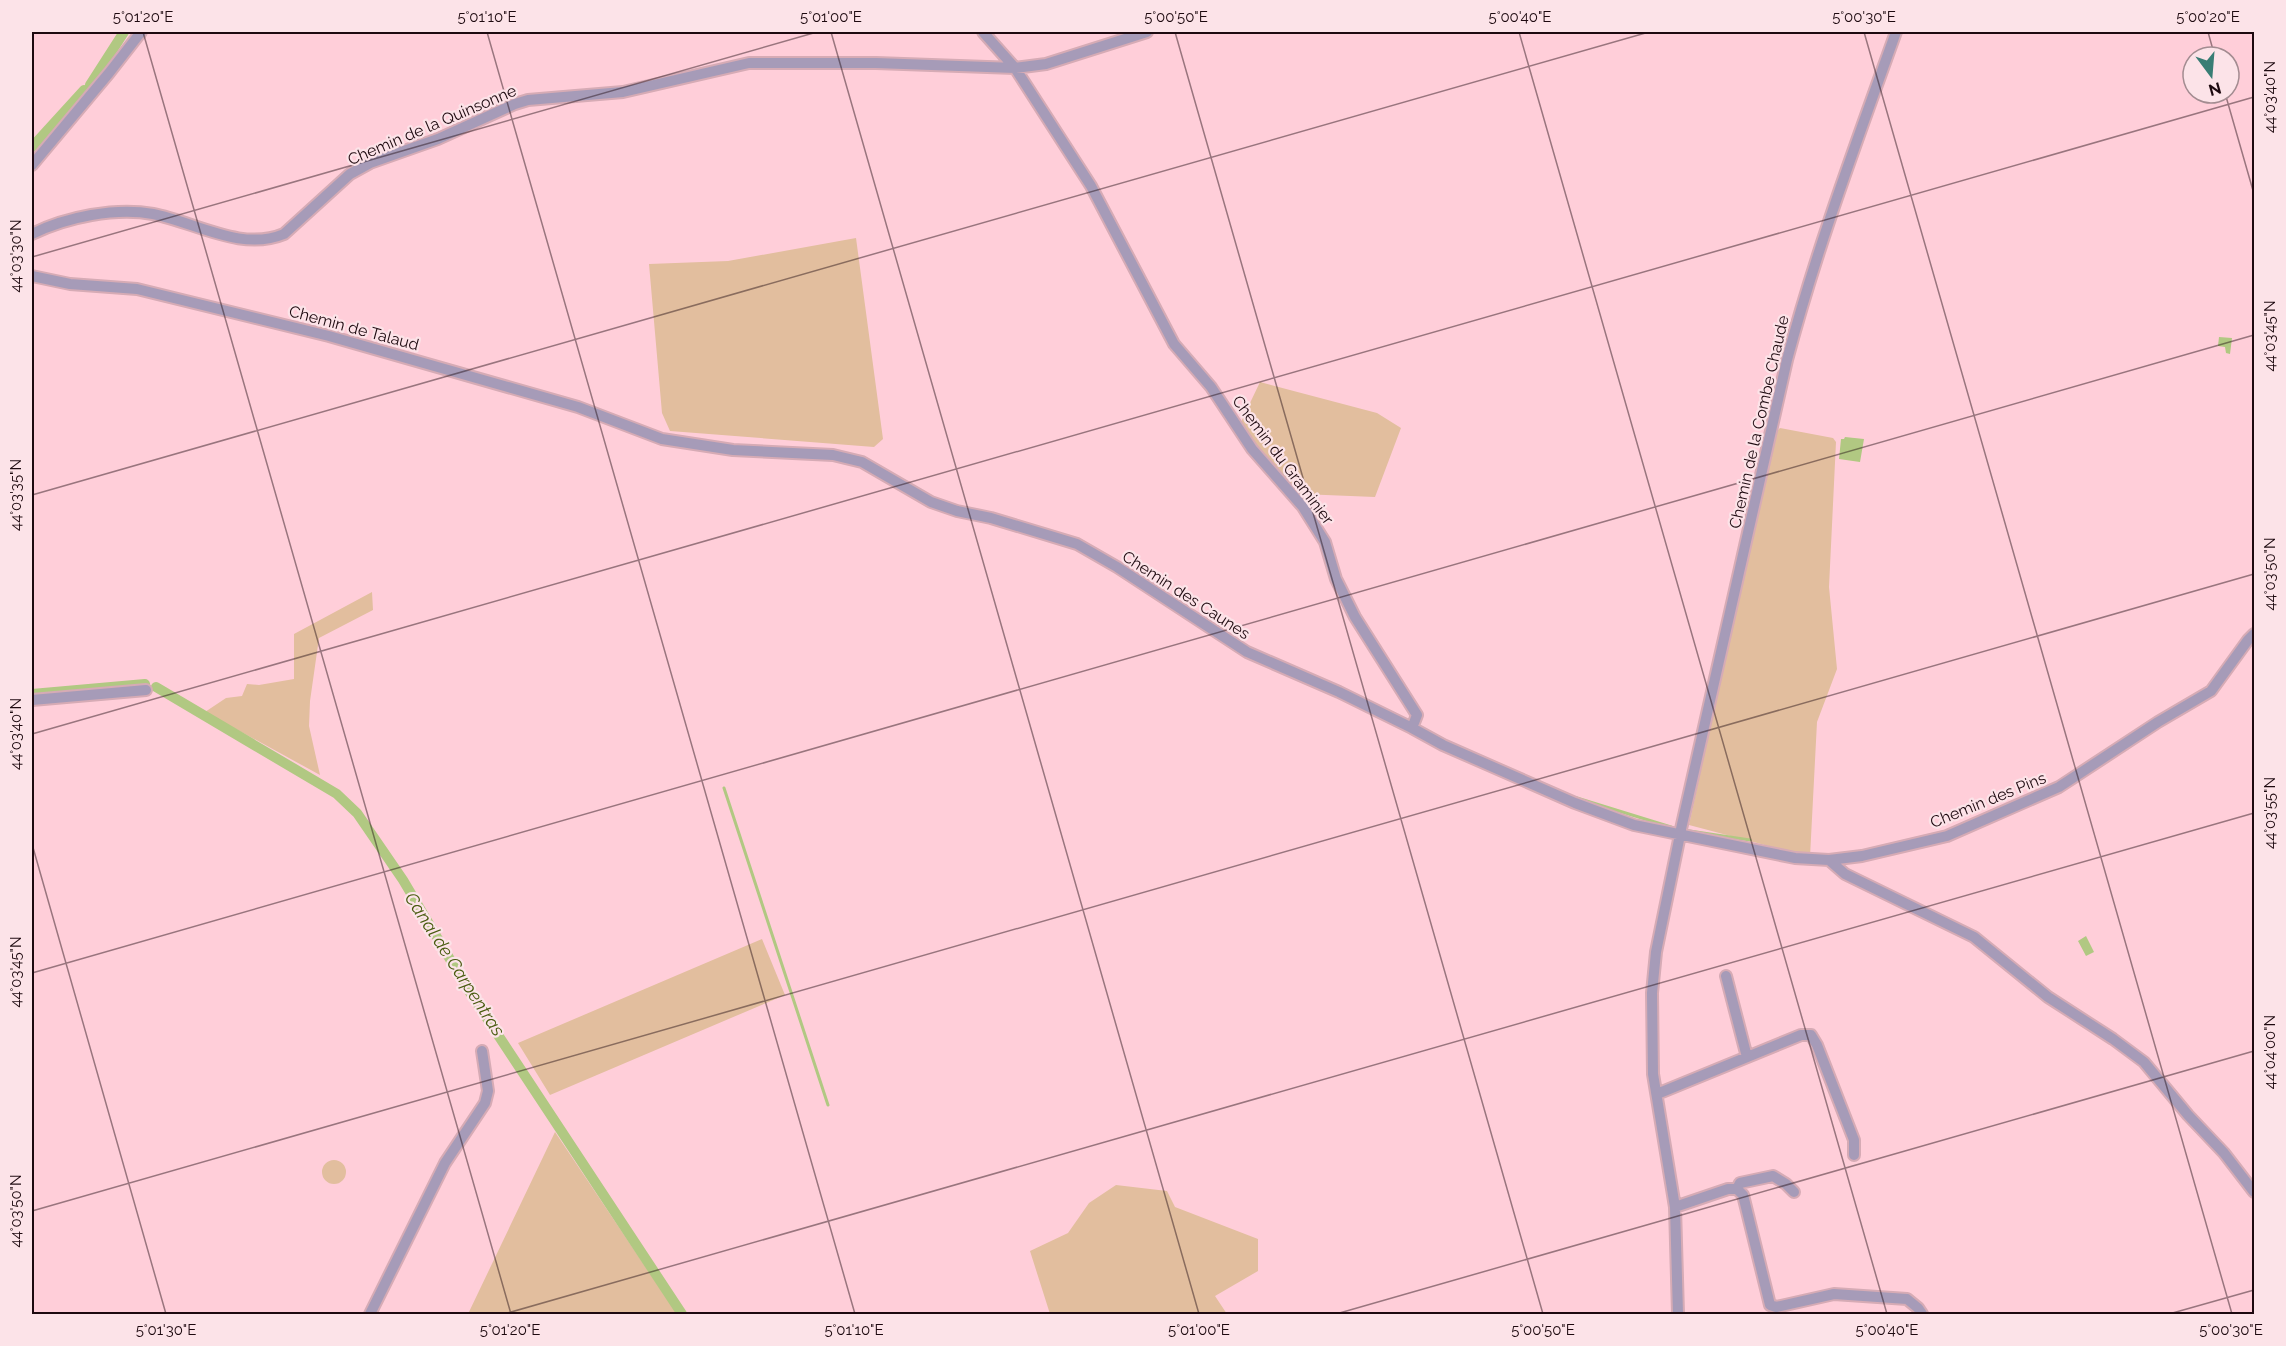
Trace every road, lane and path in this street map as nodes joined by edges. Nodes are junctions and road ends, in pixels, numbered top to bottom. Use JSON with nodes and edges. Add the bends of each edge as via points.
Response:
{"nodes":[{"id":1,"x":141,"y":32,"type":"edge"},
{"id":2,"x":983,"y":32,"type":"edge"},
{"id":3,"x":1148,"y":32,"type":"edge"},
{"id":4,"x":1896,"y":32,"type":"edge"},
{"id":5,"x":1014,"y":68,"type":"junction"},
{"id":6,"x":32,"y":165,"type":"edge"},
{"id":7,"x":32,"y":234,"type":"edge"},
{"id":8,"x":32,"y":276,"type":"edge"},
{"id":9,"x":662,"y":439,"type":"joint"},
{"id":10,"x":2254,"y":634,"type":"edge"},
{"id":11,"x":146,"y":690,"type":"dead end"},
{"id":12,"x":32,"y":700,"type":"edge"},
{"id":13,"x":1412,"y":728,"type":"junction"},
{"id":14,"x":1680,"y":832,"type":"junction"},
{"id":15,"x":1829,"y":860,"type":"junction"},
{"id":16,"x":1726,"y":976,"type":"dead end"},
{"id":17,"x":482,"y":1052,"type":"dead end"},
{"id":18,"x":1747,"y":1057,"type":"junction"},
{"id":19,"x":1657,"y":1094,"type":"junction"},
{"id":20,"x":1854,"y":1155,"type":"dead end"},
{"id":21,"x":1737,"y":1189,"type":"junction"},
{"id":22,"x":1794,"y":1192,"type":"dead end"},
{"id":23,"x":2254,"y":1192,"type":"edge"},
{"id":24,"x":1675,"y":1208,"type":"junction"},
{"id":25,"x":370,"y":1314,"type":"edge"},
{"id":26,"x":1678,"y":1314,"type":"edge"},
{"id":27,"x":1922,"y":1314,"type":"edge"}],
"edges":[{"from":1,"to":6,"type":"street"},
{"from":2,"to":5,"type":"street"},
{"from":3,"to":5,"type":"street","name":"Chemin de la Quinsonne","via":[[1046,64]]},
{"from":4,"to":14,"type":"street","name":"Chemin de la Combe Chaude","via":[[1830,214],[1795,329]]},
{"from":5,"to":7,"type":"street","name":"Chemin de la Quinsonne","via":[[749,63],[622,92],[515,104],[350,174],[284,234],[272,239],[242,239],[154,214],[124,210],[47,226]]},
{"from":5,"to":13,"type":"street","name":"Chemin du Graminier","via":[[1090,186],[1174,344],[1210,387],[1252,449],[1294,496],[1325,542],[1336,579],[1355,616],[1417,715]]},
{"from":8,"to":9,"type":"street","name":"Chemin de Talaud","via":[[70,284],[137,289],[329,336],[578,407]]},
{"from":9,"to":13,"type":"street","name":"Chemin des Caunes","via":[[733,450],[849,458],[957,512],[992,518],[1077,544],[1247,652]]},
{"from":10,"to":15,"type":"street","name":"Chemin des Pins","via":[[2211,691],[2059,787],[1947,836]]},
{"from":11,"to":12,"type":"street"},
{"from":13,"to":14,"type":"street","name":"Chemin des Caunes","via":[[1583,807],[1634,825]]},
{"from":14,"to":15,"type":"street","name":"Chemin des Pins","via":[[1795,858]]},
{"from":14,"to":19,"type":"street","name":"Chemin de la Combe Chaude","via":[[1656,952],[1652,993],[1653,1074]]},
{"from":15,"to":23,"type":"street","via":[[1845,874],[1974,937],[2048,997],[2144,1062]]},
{"from":16,"to":18,"type":"street"},
{"from":17,"to":25,"type":"street","via":[[488,1090],[485,1103],[445,1163]]},
{"from":18,"to":19,"type":"street"},
{"from":18,"to":20,"type":"street","via":[[1810,1035],[1854,1140]]},
{"from":19,"to":24,"type":"street","name":"Chemin de la Combe Chaude"},
{"from":21,"to":22,"type":"street","via":[[1740,1183],[1773,1176]]},
{"from":21,"to":24,"type":"street"},
{"from":21,"to":27,"type":"street","via":[[1743,1195],[1770,1305],[1834,1294],[1907,1299]]},
{"from":24,"to":26,"type":"street","name":"Chemin de la Combe Chaude"}]}
